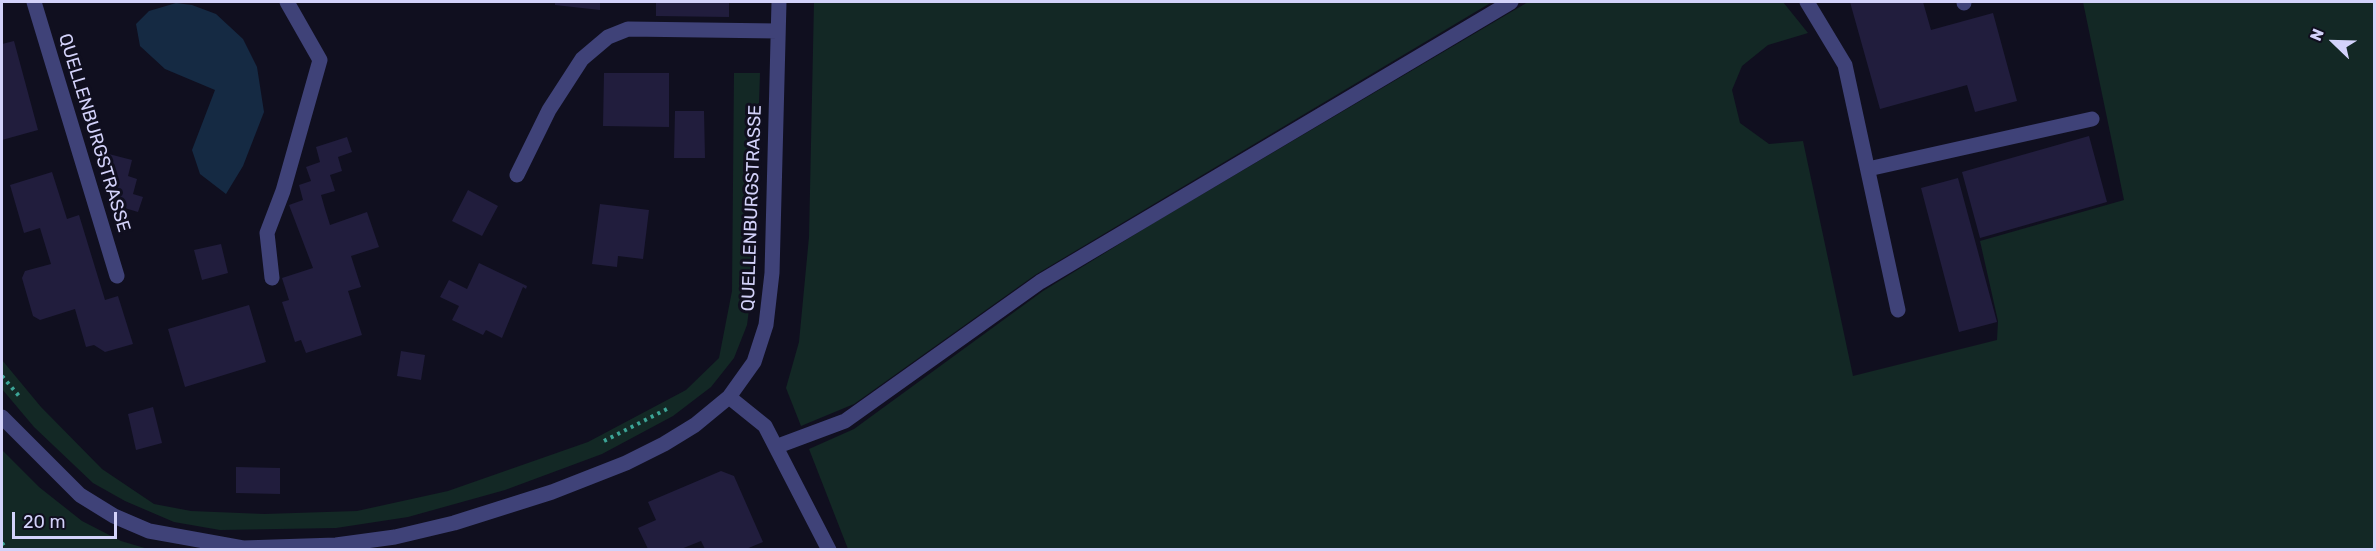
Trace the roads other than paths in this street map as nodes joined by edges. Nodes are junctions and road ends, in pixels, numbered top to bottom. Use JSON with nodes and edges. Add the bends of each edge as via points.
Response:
{"nodes":[{"id":1,"x":34,"y":2,"type":"edge"},
{"id":2,"x":287,"y":2,"type":"edge"},
{"id":3,"x":779,"y":2,"type":"edge"},
{"id":4,"x":1511,"y":2,"type":"edge"},
{"id":5,"x":1807,"y":2,"type":"edge"},
{"id":6,"x":778,"y":31,"type":"junction"},
{"id":7,"x":2092,"y":119,"type":"dead end"},
{"id":8,"x":1868,"y":169,"type":"junction"},
{"id":9,"x":517,"y":175,"type":"dead end"},
{"id":10,"x":117,"y":276,"type":"dead end"},
{"id":11,"x":272,"y":278,"type":"dead end"},
{"id":12,"x":1898,"y":310,"type":"dead end"},
{"id":13,"x":729,"y":397,"type":"junction"},
{"id":14,"x":2,"y":417,"type":"edge"},
{"id":15,"x":778,"y":446,"type":"junction"},
{"id":16,"x":829,"y":549,"type":"edge"}],
"edges":[{"from":1,"to":10,"type":"street","name":"QUELLENBURGSTRASSE"},
{"from":2,"to":11,"type":"street","via":[[320,60],[267,233]]},
{"from":3,"to":6,"type":"street","name":"QUELLENBURGSTRASSE"},
{"from":4,"to":15,"type":"street","via":[[1040,282],[845,421]]},
{"from":5,"to":8,"type":"street","via":[[1845,65]]},
{"from":6,"to":9,"type":"street","via":[[628,29],[608,37],[582,59],[549,111]]},
{"from":6,"to":13,"type":"street","name":"QUELLENBURGSTRASSE","via":[[772,273],[766,325],[754,362]]},
{"from":7,"to":8,"type":"street"},
{"from":8,"to":12,"type":"street"},
{"from":13,"to":14,"type":"street","name":"QUELLENBURGSTRASSE","via":[[695,425],[626,464],[454,523],[336,545],[243,549],[149,531],[114,516],[80,495]]},
{"from":13,"to":15,"type":"street","via":[[765,426]]},
{"from":15,"to":16,"type":"street"}]}
